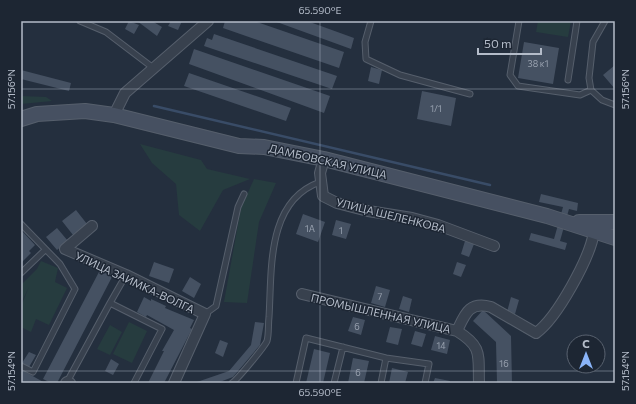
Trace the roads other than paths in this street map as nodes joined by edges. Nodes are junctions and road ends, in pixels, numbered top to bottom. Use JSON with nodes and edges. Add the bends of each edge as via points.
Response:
{"nodes":[{"id":1,"x":80,"y":21,"type":"edge"},
{"id":2,"x":208,"y":21,"type":"edge"},
{"id":3,"x":371,"y":21,"type":"edge"},
{"id":4,"x":519,"y":21,"type":"edge"},
{"id":5,"x":577,"y":21,"type":"edge"},
{"id":6,"x":605,"y":21,"type":"edge"},
{"id":7,"x":152,"y":67,"type":"junction"},
{"id":8,"x":568,"y":80,"type":"dead end"},
{"id":9,"x":591,"y":90,"type":"junction"},
{"id":10,"x":470,"y":94,"type":"dead end"},
{"id":11,"x":615,"y":105,"type":"edge"},
{"id":12,"x":114,"y":115,"type":"junction"},
{"id":13,"x":21,"y":119,"type":"edge"},
{"id":14,"x":324,"y":159,"type":"junction"},
{"id":15,"x":320,"y":182,"type":"junction"},
{"id":16,"x":244,"y":194,"type":"dead end"},
{"id":17,"x":557,"y":220,"type":"junction"},
{"id":18,"x":615,"y":222,"type":"edge"},
{"id":19,"x":21,"y":224,"type":"edge"},
{"id":20,"x":92,"y":226,"type":"dead end"},
{"id":21,"x":594,"y":232,"type":"junction"},
{"id":22,"x":614,"y":239,"type":"edge"},
{"id":23,"x":494,"y":246,"type":"dead end"},
{"id":24,"x":45,"y":250,"type":"junction"},
{"id":25,"x":21,"y":273,"type":"edge"},
{"id":26,"x":126,"y":275,"type":"junction"},
{"id":27,"x":302,"y":294,"type":"dead end"},
{"id":28,"x":110,"y":303,"type":"junction"},
{"id":29,"x":205,"y":314,"type":"junction"},
{"id":30,"x":457,"y":331,"type":"junction"},
{"id":31,"x":343,"y":347,"type":"junction"},
{"id":32,"x":386,"y":358,"type":"junction"},
{"id":33,"x":21,"y":366,"type":"edge"},
{"id":34,"x":68,"y":382,"type":"edge"},
{"id":35,"x":134,"y":383,"type":"edge"},
{"id":36,"x":174,"y":383,"type":"edge"},
{"id":37,"x":232,"y":383,"type":"edge"},
{"id":38,"x":296,"y":383,"type":"edge"},
{"id":39,"x":334,"y":383,"type":"edge"},
{"id":40,"x":381,"y":383,"type":"edge"},
{"id":41,"x":425,"y":383,"type":"edge"},
{"id":42,"x":479,"y":383,"type":"edge"}],
"edges":[{"from":1,"to":7,"type":"lane","via":[[106,32]]},
{"from":2,"to":7,"type":"street"},
{"from":3,"to":10,"type":"lane","via":[[365,42],[366,59],[400,75]]},
{"from":4,"to":9,"type":"lane","via":[[510,75],[518,86],[580,95]]},
{"from":5,"to":8,"type":"lane"},
{"from":6,"to":9,"type":"lane","via":[[593,42],[589,78]]},
{"from":7,"to":12,"type":"street","via":[[124,93]]},
{"from":9,"to":11,"type":"lane","via":[[602,100]]},
{"from":12,"to":13,"type":"street","name":"ДАМБОВСКАЯ УЛИЦА","via":[[85,111],[37,114]]},
{"from":12,"to":14,"type":"street","name":"ДАМБОВСКАЯ УЛИЦА","via":[[239,146],[264,147]]},
{"from":14,"to":15,"type":"street"},
{"from":14,"to":17,"type":"street","name":"ДАМБОВСКАЯ УЛИЦА"},
{"from":15,"to":23,"type":"street","name":"УЛИЦА ШЕЛЕНКОВА","via":[[324,196],[337,203],[381,214],[412,218]]},
{"from":15,"to":37,"type":"lane","via":[[298,193],[285,210],[278,228],[270,275],[267,342]]},
{"from":16,"to":29,"type":"lane","via":[[238,207],[216,306]]},
{"from":17,"to":18,"type":"street"},
{"from":17,"to":21,"type":"street","name":"ДАМБОВСКАЯ УЛИЦА"},
{"from":19,"to":24,"type":"lane"},
{"from":20,"to":26,"type":"street","name":"УЛИЦА ЗАИМКА-ВОЛГА","via":[[65,249]]},
{"from":21,"to":22,"type":"street","name":"ДАМБОВСКАЯ УЛИЦА"},
{"from":21,"to":30,"type":"street","name":"ПРОМЫШЛЕННАЯ УЛИЦА","via":[[581,267],[552,317],[536,333],[482,305],[466,311]]},
{"from":24,"to":25,"type":"lane"},
{"from":24,"to":33,"type":"lane","via":[[60,264],[75,289],[33,372]]},
{"from":26,"to":28,"type":"lane"},
{"from":26,"to":29,"type":"street","name":"УЛИЦА ЗАИМКА-ВОЛГА"},
{"from":27,"to":30,"type":"street","name":"ПРОМЫШЛЕННАЯ УЛИЦА"},
{"from":28,"to":34,"type":"lane"},
{"from":28,"to":35,"type":"lane","via":[[162,329]]},
{"from":29,"to":36,"type":"street"},
{"from":30,"to":42,"type":"street","via":[[474,343],[478,351]]},
{"from":31,"to":32,"type":"lane"},
{"from":31,"to":38,"type":"lane","via":[[306,338]]},
{"from":31,"to":39,"type":"lane"},
{"from":32,"to":40,"type":"lane"},
{"from":32,"to":41,"type":"lane","via":[[429,364]]}]}
